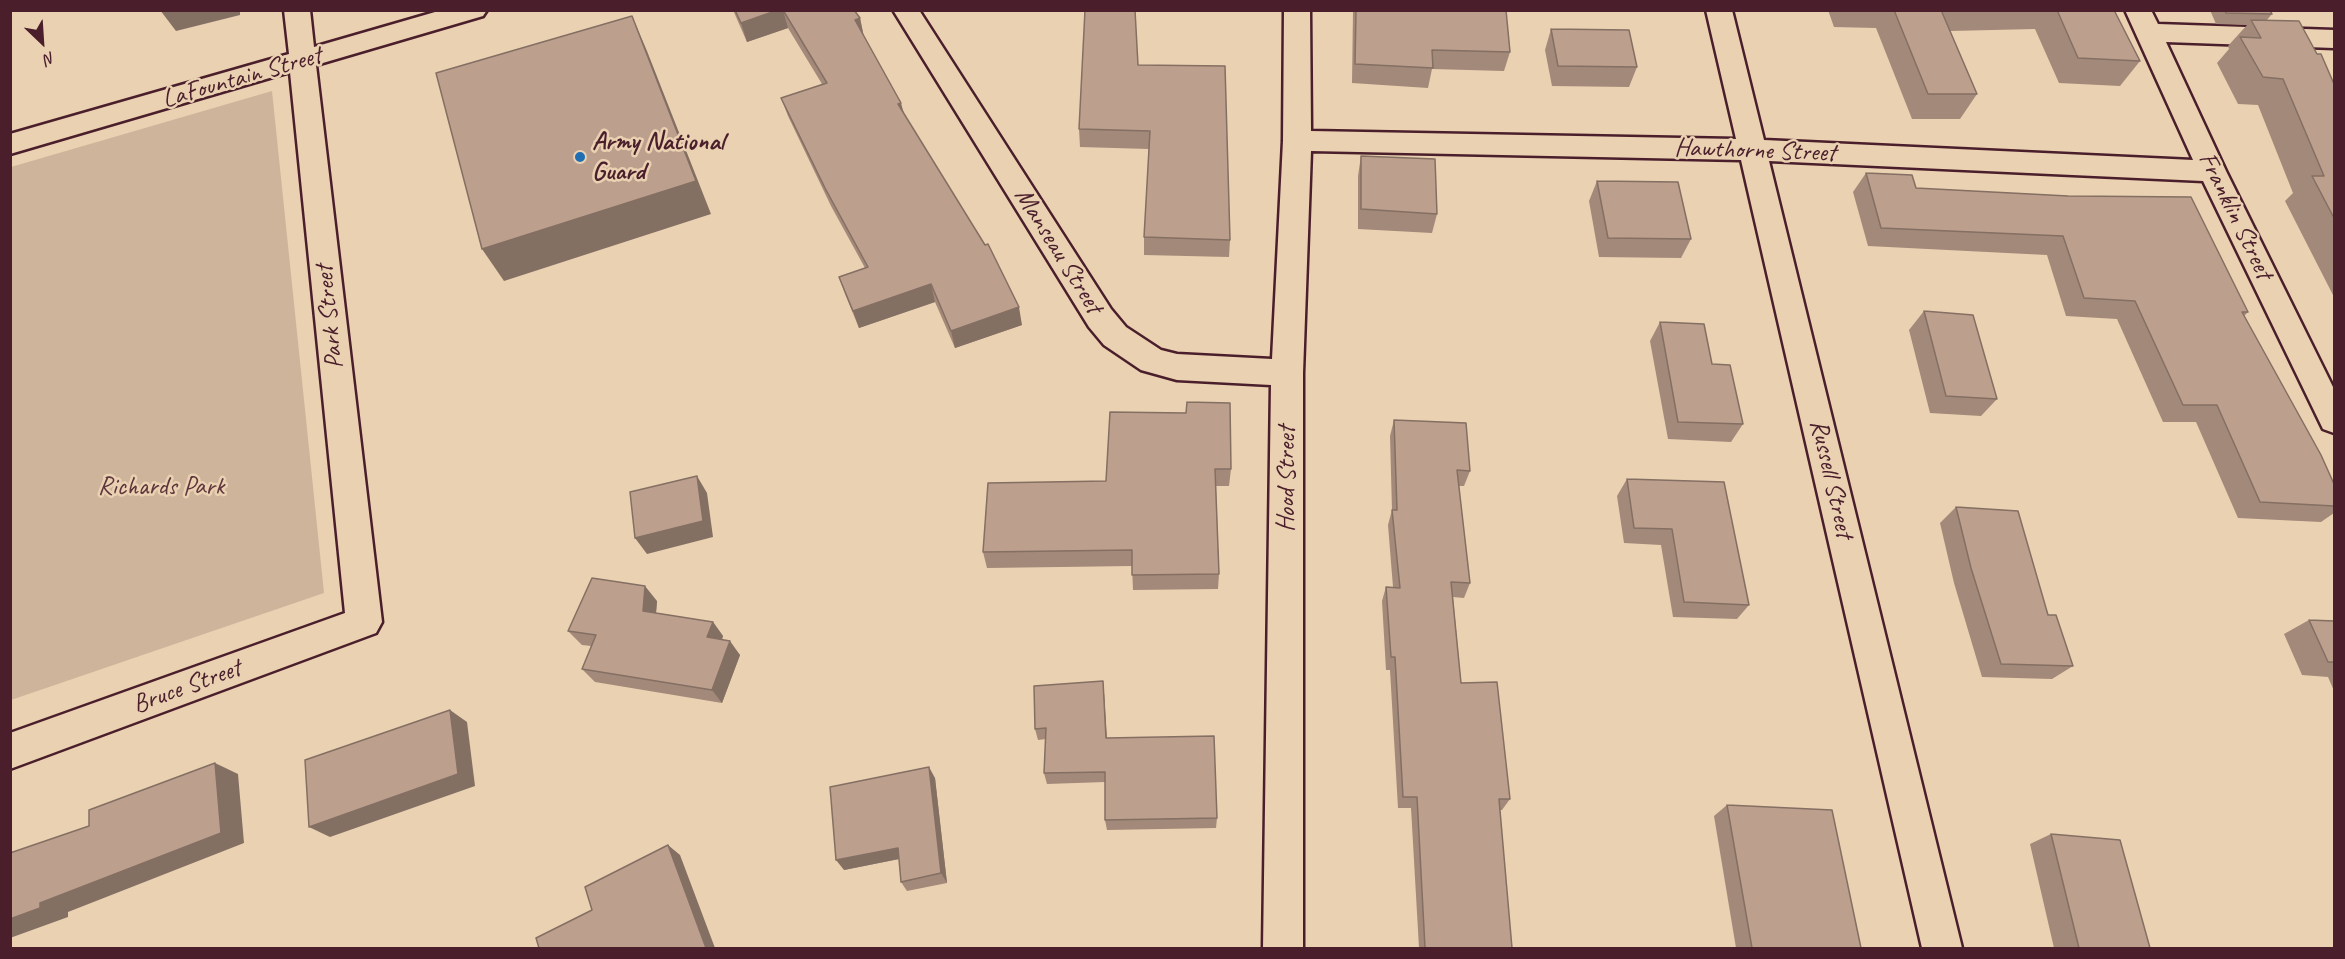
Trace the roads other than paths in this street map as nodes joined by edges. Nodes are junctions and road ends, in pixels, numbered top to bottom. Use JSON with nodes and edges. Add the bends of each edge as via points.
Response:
{"nodes":[{"id":1,"x":297,"y":10,"type":"edge"},
{"id":2,"x":474,"y":10,"type":"edge"},
{"id":3,"x":906,"y":10,"type":"edge"},
{"id":4,"x":1297,"y":10,"type":"edge"},
{"id":5,"x":1719,"y":10,"type":"edge"},
{"id":6,"x":2143,"y":22,"type":"edge"},
{"id":7,"x":2334,"y":39,"type":"edge"},
{"id":8,"x":301,"y":61,"type":"junction"},
{"id":9,"x":1297,"y":141,"type":"junction"},
{"id":10,"x":10,"y":144,"type":"edge"},
{"id":11,"x":1753,"y":150,"type":"junction"},
{"id":12,"x":2212,"y":171,"type":"junction"},
{"id":13,"x":1287,"y":373,"type":"junction"},
{"id":14,"x":2334,"y":420,"type":"edge"},
{"id":15,"x":364,"y":622,"type":"joint"},
{"id":16,"x":10,"y":751,"type":"edge"},
{"id":17,"x":1282,"y":948,"type":"edge"},
{"id":18,"x":1942,"y":948,"type":"edge"}],
"edges":[{"from":1,"to":8,"type":"street","name":"Park Street"},
{"from":2,"to":8,"type":"street","name":"LaFountain Street"},
{"from":3,"to":13,"type":"street","name":"Manseau Street","via":[[1115,336],[1152,362]]},
{"from":4,"to":9,"type":"street","name":"Hood Street"},
{"from":5,"to":11,"type":"street","name":"Russell Street"},
{"from":6,"to":7,"type":"street"},
{"from":6,"to":12,"type":"street","name":"Franklin Street"},
{"from":8,"to":10,"type":"street","name":"LaFountain Street"},
{"from":8,"to":15,"type":"street","name":"Park Street"},
{"from":9,"to":11,"type":"street","name":"Hawthorne Street"},
{"from":9,"to":13,"type":"street","name":"Hood Street"},
{"from":11,"to":12,"type":"street","name":"Hawthorne Street"},
{"from":11,"to":18,"type":"street","name":"Russell Street"},
{"from":12,"to":14,"type":"street","name":"Franklin Street"},
{"from":13,"to":17,"type":"street","name":"Hood Street"},
{"from":15,"to":16,"type":"street","name":"Bruce Street"}]}
